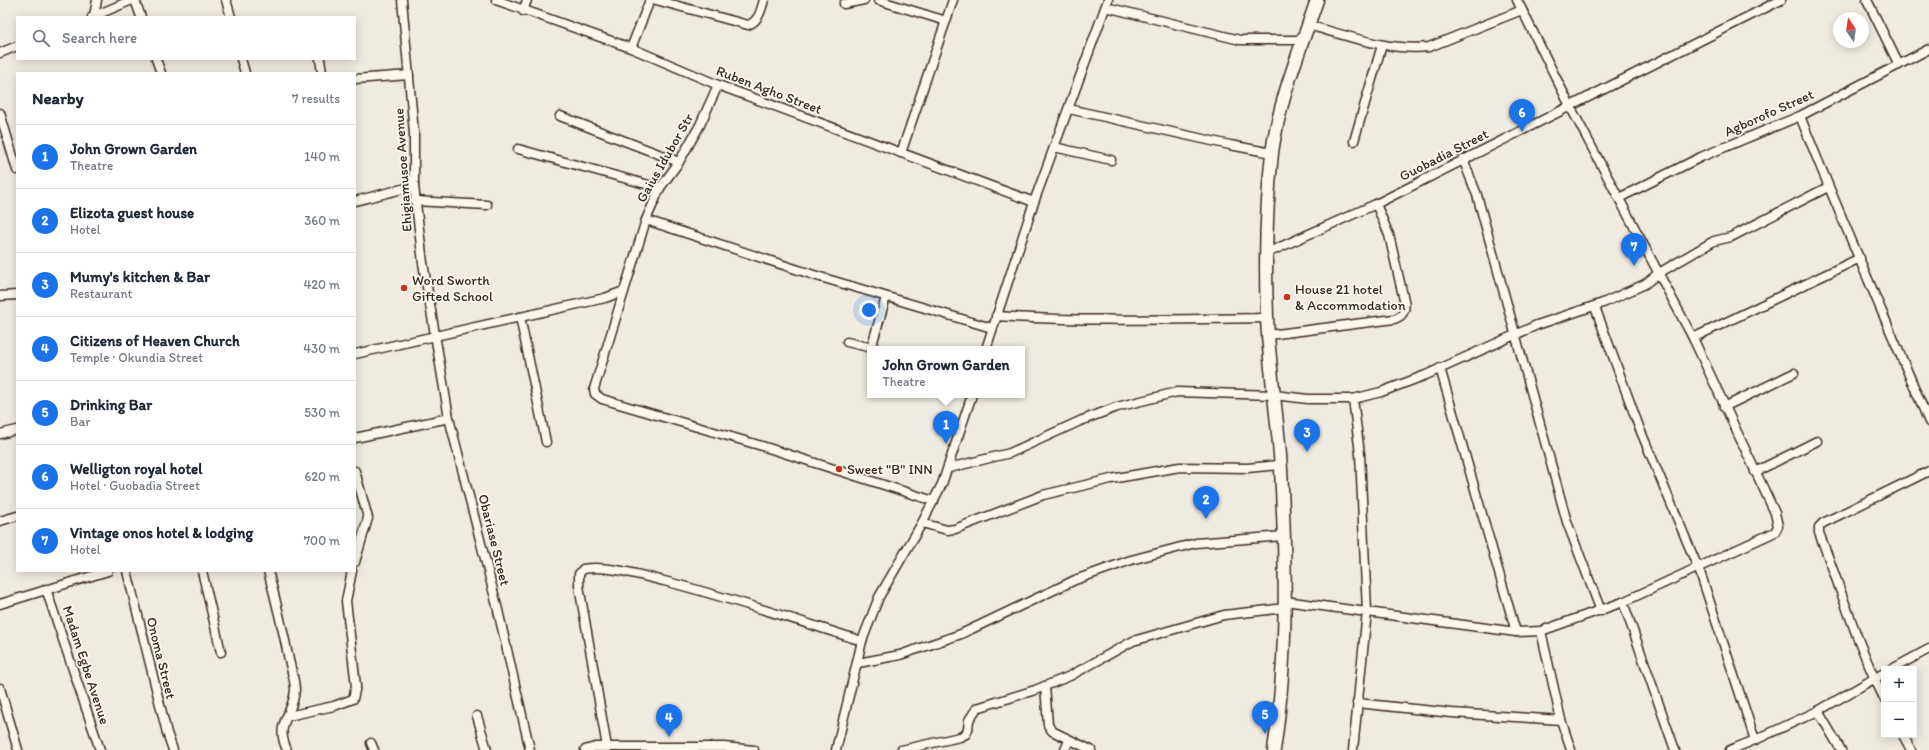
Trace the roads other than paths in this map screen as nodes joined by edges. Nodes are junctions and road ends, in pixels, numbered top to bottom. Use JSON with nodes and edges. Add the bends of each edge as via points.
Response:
{"nodes":[{"id":1,"x":97,"y":0,"type":"edge"},
{"id":2,"x":132,"y":0,"type":"edge"},
{"id":3,"x":135,"y":0,"type":"edge"},
{"id":4,"x":226,"y":0,"type":"edge"},
{"id":5,"x":402,"y":0,"type":"edge"},
{"id":6,"x":496,"y":0,"type":"edge"},
{"id":7,"x":527,"y":0,"type":"edge"},
{"id":8,"x":650,"y":0,"type":"edge"},
{"id":9,"x":656,"y":0,"type":"edge"},
{"id":10,"x":764,"y":0,"type":"edge"},
{"id":11,"x":864,"y":0,"type":"edge"},
{"id":12,"x":878,"y":0,"type":"edge"},
{"id":13,"x":953,"y":0,"type":"edge"},
{"id":14,"x":1317,"y":0,"type":"edge"},
{"id":15,"x":1517,"y":0,"type":"edge"},
{"id":16,"x":1781,"y":0,"type":"edge"},
{"id":17,"x":1867,"y":0,"type":"edge"},
{"id":18,"x":844,"y":4,"type":"dead end"},
{"id":19,"x":1107,"y":4,"type":"edge"},
{"id":20,"x":1522,"y":10,"type":"junction"},
{"id":21,"x":523,"y":11,"type":"junction"},
{"id":22,"x":93,"y":16,"type":"edge"},
{"id":23,"x":95,"y":16,"type":"edge"},
{"id":24,"x":141,"y":16,"type":"edge"},
{"id":25,"x":231,"y":16,"type":"edge"},
{"id":26,"x":946,"y":21,"type":"junction"},
{"id":27,"x":1308,"y":25,"type":"junction"},
{"id":28,"x":1303,"y":40,"type":"junction"},
{"id":29,"x":1382,"y":45,"type":"junction"},
{"id":30,"x":16,"y":46,"type":"edge"},
{"id":31,"x":631,"y":48,"type":"junction"},
{"id":32,"x":1929,"y":49,"type":"edge"},
{"id":33,"x":0,"y":53,"type":"edge"},
{"id":34,"x":156,"y":60,"type":"edge"},
{"id":35,"x":241,"y":60,"type":"edge"},
{"id":36,"x":320,"y":60,"type":"edge"},
{"id":37,"x":1899,"y":65,"type":"junction"},
{"id":38,"x":161,"y":72,"type":"edge"},
{"id":39,"x":245,"y":72,"type":"edge"},
{"id":40,"x":322,"y":72,"type":"edge"},
{"id":41,"x":409,"y":75,"type":"junction"},
{"id":42,"x":356,"y":79,"type":"edge"},
{"id":43,"x":718,"y":85,"type":"junction"},
{"id":44,"x":1570,"y":106,"type":"junction"},
{"id":45,"x":1069,"y":109,"type":"junction"},
{"id":46,"x":0,"y":113,"type":"edge"},
{"id":47,"x":560,"y":116,"type":"dead end"},
{"id":48,"x":1800,"y":116,"type":"junction"},
{"id":49,"x":1354,"y":141,"type":"dead end"},
{"id":50,"x":1054,"y":147,"type":"junction"},
{"id":51,"x":518,"y":149,"type":"dead end"},
{"id":52,"x":901,"y":153,"type":"junction"},
{"id":53,"x":1272,"y":153,"type":"junction"},
{"id":54,"x":1463,"y":159,"type":"junction"},
{"id":55,"x":1111,"y":160,"type":"dead end"},
{"id":56,"x":679,"y":162,"type":"junction"},
{"id":57,"x":16,"y":167,"type":"edge"},
{"id":58,"x":414,"y":186,"type":"junction"},
{"id":59,"x":1828,"y":187,"type":"junction"},
{"id":60,"x":660,"y":188,"type":"junction"},
{"id":61,"x":1618,"y":198,"type":"junction"},
{"id":62,"x":356,"y":201,"type":"edge"},
{"id":63,"x":416,"y":201,"type":"junction"},
{"id":64,"x":1034,"y":202,"type":"junction"},
{"id":65,"x":1376,"y":204,"type":"junction"},
{"id":66,"x":487,"y":205,"type":"dead end"},
{"id":67,"x":646,"y":220,"type":"junction"},
{"id":68,"x":1267,"y":253,"type":"junction"},
{"id":69,"x":1860,"y":258,"type":"junction"},
{"id":70,"x":1659,"y":273,"type":"junction"},
{"id":71,"x":624,"y":291,"type":"junction"},
{"id":72,"x":16,"y":295,"type":"edge"},
{"id":73,"x":0,"y":296,"type":"edge"},
{"id":74,"x":886,"y":297,"type":"junction"},
{"id":75,"x":1595,"y":307,"type":"junction"},
{"id":76,"x":996,"y":316,"type":"junction"},
{"id":77,"x":520,"y":317,"type":"junction"},
{"id":78,"x":1267,"y":318,"type":"junction"},
{"id":79,"x":992,"y":328,"type":"junction"},
{"id":80,"x":1516,"y":334,"type":"junction"},
{"id":81,"x":1269,"y":335,"type":"junction"},
{"id":82,"x":437,"y":337,"type":"junction"},
{"id":83,"x":1693,"y":338,"type":"junction"},
{"id":84,"x":847,"y":342,"type":"dead end"},
{"id":85,"x":870,"y":346,"type":"edge"},
{"id":86,"x":987,"y":346,"type":"edge"},
{"id":87,"x":867,"y":347,"type":"edge"},
{"id":88,"x":356,"y":354,"type":"edge"},
{"id":89,"x":1440,"y":368,"type":"junction"},
{"id":90,"x":1794,"y":373,"type":"dead end"},
{"id":91,"x":1274,"y":395,"type":"junction"},
{"id":92,"x":971,"y":398,"type":"edge"},
{"id":93,"x":1353,"y":399,"type":"junction"},
{"id":94,"x":1724,"y":407,"type":"junction"},
{"id":95,"x":449,"y":418,"type":"junction"},
{"id":96,"x":1929,"y":422,"type":"edge"},
{"id":97,"x":16,"y":430,"type":"edge"},
{"id":98,"x":0,"y":434,"type":"edge"},
{"id":99,"x":356,"y":438,"type":"edge"},
{"id":100,"x":1817,"y":441,"type":"dead end"},
{"id":101,"x":546,"y":442,"type":"dead end"},
{"id":102,"x":1280,"y":465,"type":"junction"},
{"id":103,"x":949,"y":468,"type":"junction"},
{"id":104,"x":1929,"y":471,"type":"edge"},
{"id":105,"x":1755,"y":472,"type":"junction"},
{"id":106,"x":356,"y":475,"type":"edge"},
{"id":107,"x":934,"y":501,"type":"junction"},
{"id":108,"x":16,"y":516,"type":"edge"},
{"id":109,"x":0,"y":521,"type":"edge"},
{"id":110,"x":922,"y":523,"type":"junction"},
{"id":111,"x":1283,"y":536,"type":"junction"},
{"id":112,"x":356,"y":559,"type":"edge"},
{"id":113,"x":1698,"y":568,"type":"junction"},
{"id":114,"x":105,"y":572,"type":"edge"},
{"id":115,"x":127,"y":572,"type":"edge"},
{"id":116,"x":202,"y":572,"type":"edge"},
{"id":117,"x":268,"y":572,"type":"edge"},
{"id":118,"x":352,"y":572,"type":"edge"},
{"id":119,"x":46,"y":589,"type":"junction"},
{"id":120,"x":1623,"y":602,"type":"junction"},
{"id":121,"x":0,"y":604,"type":"edge"},
{"id":122,"x":1285,"y":604,"type":"junction"},
{"id":123,"x":1367,"y":611,"type":"junction"},
{"id":124,"x":1601,"y":611,"type":"junction"},
{"id":125,"x":1542,"y":631,"type":"junction"},
{"id":126,"x":1516,"y":632,"type":"junction"},
{"id":127,"x":862,"y":641,"type":"junction"},
{"id":128,"x":1929,"y":649,"type":"edge"},
{"id":129,"x":221,"y":652,"type":"dead end"},
{"id":130,"x":858,"y":663,"type":"junction"},
{"id":131,"x":1898,"y":666,"type":"edge"},
{"id":132,"x":1881,"y":674,"type":"edge"},
{"id":133,"x":1874,"y":678,"type":"junction"},
{"id":134,"x":1045,"y":686,"type":"junction"},
{"id":135,"x":0,"y":688,"type":"edge"},
{"id":136,"x":1881,"y":692,"type":"edge"},
{"id":137,"x":2,"y":698,"type":"edge"},
{"id":138,"x":1357,"y":703,"type":"junction"},
{"id":139,"x":1818,"y":711,"type":"junction"},
{"id":140,"x":288,"y":716,"type":"junction"},
{"id":141,"x":477,"y":716,"type":"dead end"},
{"id":142,"x":1561,"y":720,"type":"junction"},
{"id":143,"x":1905,"y":738,"type":"edge"},
{"id":144,"x":1069,"y":740,"type":"junction"},
{"id":145,"x":1755,"y":740,"type":"junction"},
{"id":146,"x":607,"y":747,"type":"junction"},
{"id":147,"x":18,"y":750,"type":"edge"},
{"id":148,"x":100,"y":750,"type":"edge"},
{"id":149,"x":173,"y":750,"type":"edge"},
{"id":150,"x":287,"y":750,"type":"edge"},
{"id":151,"x":487,"y":750,"type":"edge"},
{"id":152,"x":530,"y":750,"type":"edge"},
{"id":153,"x":585,"y":750,"type":"edge"},
{"id":154,"x":754,"y":750,"type":"edge"},
{"id":155,"x":836,"y":750,"type":"edge"},
{"id":156,"x":900,"y":750,"type":"edge"},
{"id":157,"x":1066,"y":750,"type":"edge"},
{"id":158,"x":1091,"y":750,"type":"edge"},
{"id":159,"x":1274,"y":750,"type":"edge"},
{"id":160,"x":1353,"y":750,"type":"edge"},
{"id":161,"x":1570,"y":750,"type":"edge"},
{"id":162,"x":1675,"y":750,"type":"edge"},
{"id":163,"x":1730,"y":750,"type":"edge"},
{"id":164,"x":1841,"y":750,"type":"edge"},
{"id":165,"x":1911,"y":750,"type":"edge"}],
"edges":[{"from":1,"to":22,"type":"street"},
{"from":2,"to":23,"type":"street"},
{"from":3,"to":24,"type":"street"},
{"from":4,"to":25,"type":"street"},
{"from":5,"to":41,"type":"street","name":"Ehigiamusoe Avenue"},
{"from":6,"to":21,"type":"street","name":"Ruben Agho Street"},
{"from":7,"to":21,"type":"street"},
{"from":8,"to":31,"type":"street"},
{"from":9,"to":10,"type":"street","via":[[748,25],[754,23],[759,16]]},
{"from":11,"to":18,"type":"street"},
{"from":12,"to":26,"type":"street"},
{"from":13,"to":26,"type":"street"},
{"from":14,"to":27,"type":"street"},
{"from":15,"to":20,"type":"street"},
{"from":16,"to":44,"type":"street","name":"Guobadia Street"},
{"from":17,"to":37,"type":"street"},
{"from":19,"to":28,"type":"street","via":[[1240,40]]},
{"from":19,"to":45,"type":"street"},
{"from":20,"to":29,"type":"street","via":[[1429,47]]},
{"from":20,"to":44,"type":"street"},
{"from":21,"to":31,"type":"street","name":"Ruben Agho Street"},
{"from":26,"to":52,"type":"street"},
{"from":27,"to":28,"type":"street"},
{"from":27,"to":29,"type":"street"},
{"from":28,"to":53,"type":"street","via":[[1280,115]]},
{"from":29,"to":49,"type":"street"},
{"from":30,"to":33,"type":"street"},
{"from":31,"to":43,"type":"street","name":"Ruben Agho Street"},
{"from":32,"to":37,"type":"street","name":"Agborofo Street"},
{"from":34,"to":38,"type":"street"},
{"from":35,"to":39,"type":"street"},
{"from":36,"to":40,"type":"street"},
{"from":37,"to":48,"type":"street","name":"Agborofo Street"},
{"from":41,"to":42,"type":"street"},
{"from":41,"to":58,"type":"street","name":"Ehigiamusoe Avenue","via":[[414,133]]},
{"from":43,"to":52,"type":"street","name":"Ruben Agho Street"},
{"from":43,"to":56,"type":"street","name":"Gaius Idubor Str","via":[[700,125]]},
{"from":44,"to":54,"type":"street","name":"Guobadia Street"},
{"from":44,"to":61,"type":"street"},
{"from":45,"to":50,"type":"street"},
{"from":45,"to":53,"type":"street","via":[[1230,146]]},
{"from":46,"to":57,"type":"street"},
{"from":47,"to":56,"type":"street"},
{"from":48,"to":59,"type":"street"},
{"from":48,"to":61,"type":"street","name":"Agborofo Street","via":[[1700,157]]},
{"from":50,"to":55,"type":"street"},
{"from":50,"to":64,"type":"street"},
{"from":51,"to":60,"type":"street"},
{"from":52,"to":64,"type":"street","name":"Ruben Agho Street"},
{"from":53,"to":68,"type":"street"},
{"from":54,"to":65,"type":"street","name":"Guobadia Street"},
{"from":54,"to":80,"type":"street","via":[[1477,195]]},
{"from":56,"to":60,"type":"street","name":"Gaius Idubor Str"},
{"from":58,"to":62,"type":"street"},
{"from":58,"to":63,"type":"street","name":"Ehigiamusoe Avenue"},
{"from":59,"to":69,"type":"street"},
{"from":59,"to":70,"type":"street","via":[[1731,237],[1714,241]]},
{"from":60,"to":67,"type":"street","name":"Gaius Idubor Str"},
{"from":61,"to":70,"type":"street"},
{"from":63,"to":66,"type":"street"},
{"from":63,"to":82,"type":"street","name":"Ehigiamusoe Avenue","via":[[423,263]]},
{"from":64,"to":76,"type":"street"},
{"from":65,"to":68,"type":"street","name":"Guobadia Street"},
{"from":65,"to":81,"type":"street","via":[[1389,235],[1404,300],[1403,314],[1394,319]]},
{"from":67,"to":71,"type":"street","name":"Gaius Idubor Str"},
{"from":67,"to":74,"type":"street"},
{"from":68,"to":78,"type":"street"},
{"from":69,"to":83,"type":"street"},
{"from":69,"to":96,"type":"street"},
{"from":70,"to":75,"type":"street","via":[[1645,284]]},
{"from":70,"to":83,"type":"street"},
{"from":71,"to":77,"type":"street","via":[[605,298]]},
{"from":71,"to":107,"type":"street","name":"Gaius Idubor Str","via":[[594,389],[594,394],[598,397]]},
{"from":72,"to":73,"type":"street"},
{"from":74,"to":79,"type":"street"},
{"from":74,"to":85,"type":"street"},
{"from":75,"to":80,"type":"street","via":[[1571,313]]},
{"from":75,"to":113,"type":"street","via":[[1639,427]]},
{"from":76,"to":78,"type":"street","via":[[1176,320]]},
{"from":76,"to":79,"type":"street"},
{"from":77,"to":82,"type":"street"},
{"from":77,"to":101,"type":"street"},
{"from":78,"to":81,"type":"street"},
{"from":79,"to":86,"type":"street"},
{"from":80,"to":89,"type":"street"},
{"from":80,"to":124,"type":"street","via":[[1567,522]]},
{"from":81,"to":91,"type":"street"},
{"from":82,"to":88,"type":"street"},
{"from":82,"to":95,"type":"street","name":"Obariase Street"},
{"from":83,"to":94,"type":"street"},
{"from":84,"to":87,"type":"street"},
{"from":89,"to":93,"type":"street","via":[[1381,392]]},
{"from":89,"to":126,"type":"street"},
{"from":90,"to":94,"type":"street"},
{"from":91,"to":93,"type":"street","via":[[1308,399]]},
{"from":91,"to":102,"type":"street"},
{"from":91,"to":103,"type":"street","via":[[1177,392],[1152,397],[1080,421],[1010,453]]},
{"from":92,"to":103,"type":"street"},
{"from":93,"to":123,"type":"street","via":[[1360,454]]},
{"from":94,"to":105,"type":"street"},
{"from":95,"to":99,"type":"street"},
{"from":95,"to":152,"type":"street","name":"Obariase Street","via":[[497,606]]},
{"from":97,"to":98,"type":"street"},
{"from":100,"to":105,"type":"street"},
{"from":102,"to":110,"type":"street","via":[[1247,468],[1180,467],[1042,495],[955,529],[947,530]]},
{"from":102,"to":111,"type":"street"},
{"from":103,"to":107,"type":"street"},
{"from":104,"to":133,"type":"street","via":[[1819,527],[1819,533]]},
{"from":105,"to":113,"type":"street","via":[[1775,513],[1778,526],[1775,532]]},
{"from":106,"to":112,"type":"street","via":[[368,518]]},
{"from":107,"to":110,"type":"street"},
{"from":108,"to":109,"type":"street"},
{"from":110,"to":127,"type":"street","via":[[879,597]]},
{"from":111,"to":122,"type":"street"},
{"from":111,"to":130,"type":"street","via":[[1196,543],[1131,560],[1075,580],[962,634],[900,655]]},
{"from":113,"to":120,"type":"street"},
{"from":113,"to":145,"type":"street"},
{"from":114,"to":119,"type":"street"},
{"from":115,"to":149,"type":"street","name":"Onoma Street","via":[[166,733]]},
{"from":116,"to":129,"type":"street"},
{"from":117,"to":140,"type":"street","via":[[295,688]]},
{"from":118,"to":140,"type":"street","via":[[346,601],[356,686],[353,698],[334,706]]},
{"from":119,"to":121,"type":"street"},
{"from":119,"to":148,"type":"street","name":"Madam Egbe Avenue"},
{"from":120,"to":124,"type":"street"},
{"from":120,"to":162,"type":"street"},
{"from":122,"to":123,"type":"street"},
{"from":122,"to":134,"type":"street","via":[[1224,615],[1133,641],[1070,676]]},
{"from":122,"to":159,"type":"street","via":[[1282,674]]},
{"from":123,"to":126,"type":"street"},
{"from":123,"to":138,"type":"street"},
{"from":124,"to":125,"type":"street"},
{"from":125,"to":126,"type":"street"},
{"from":125,"to":142,"type":"street"},
{"from":127,"to":130,"type":"street"},
{"from":127,"to":146,"type":"street","via":[[727,597],[636,574],[601,568],[583,569],[579,574],[579,586]]},
{"from":128,"to":131,"type":"street"},
{"from":130,"to":155,"type":"street"},
{"from":132,"to":133,"type":"street"},
{"from":133,"to":136,"type":"street"},
{"from":133,"to":139,"type":"street"},
{"from":134,"to":144,"type":"street","via":[[1048,725]]},
{"from":134,"to":156,"type":"street","via":[[977,708],[969,720],[966,734],[960,737]]},
{"from":135,"to":137,"type":"street"},
{"from":137,"to":147,"type":"street"},
{"from":138,"to":142,"type":"street","via":[[1452,713]]},
{"from":138,"to":160,"type":"street"},
{"from":139,"to":145,"type":"street"},
{"from":139,"to":164,"type":"street"},
{"from":140,"to":150,"type":"street","via":[[281,730]]},
{"from":141,"to":151,"type":"street"},
{"from":142,"to":161,"type":"street"},
{"from":143,"to":165,"type":"street"},
{"from":144,"to":157,"type":"street"},
{"from":144,"to":158,"type":"street"},
{"from":145,"to":163,"type":"street"},
{"from":146,"to":153,"type":"street"},
{"from":146,"to":154,"type":"street","via":[[724,747]]}]}
